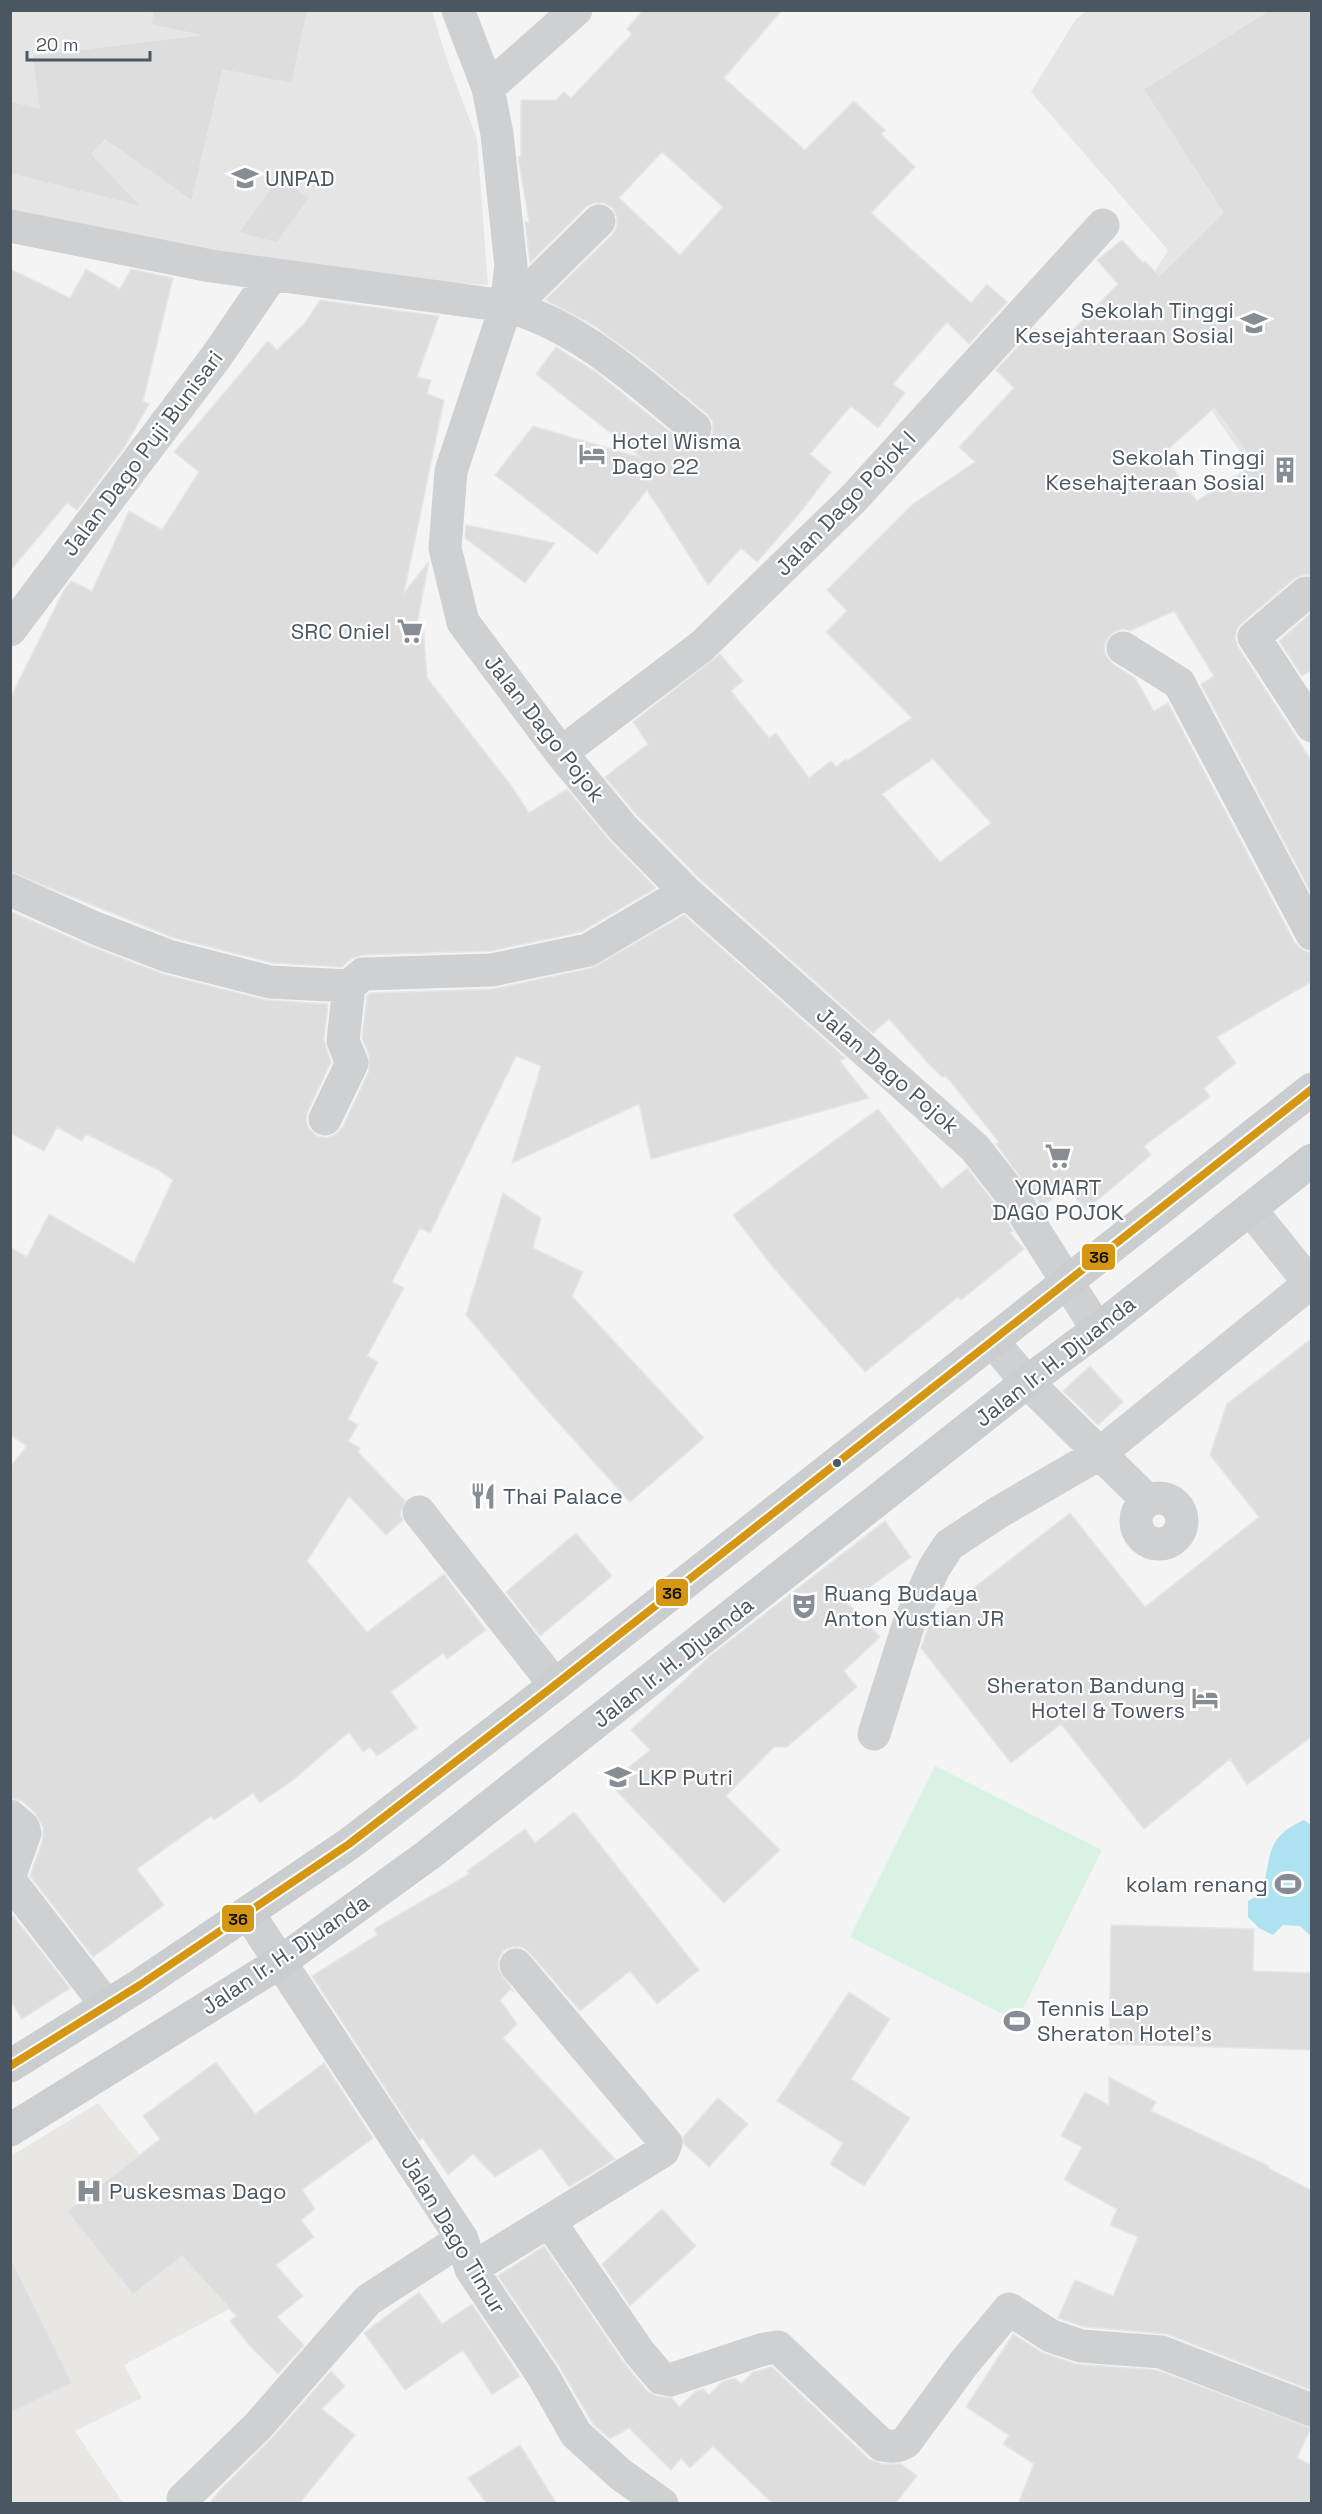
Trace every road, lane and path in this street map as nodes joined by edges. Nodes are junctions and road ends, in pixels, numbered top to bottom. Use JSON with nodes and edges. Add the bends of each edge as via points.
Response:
{"nodes":[{"id":1,"x":458,"y":10,"type":"edge"},
{"id":2,"x":576,"y":10,"type":"edge"},
{"id":3,"x":488,"y":88,"type":"junction"},
{"id":4,"x":599,"y":221,"type":"dead end"},
{"id":5,"x":1102,"y":225,"type":"dead end"},
{"id":6,"x":10,"y":226,"type":"edge"},
{"id":7,"x":272,"y":275,"type":"junction"},
{"id":8,"x":508,"y":298,"type":"junction"},
{"id":9,"x":695,"y":428,"type":"dead end"},
{"id":10,"x":1306,"y":592,"type":"dead end"},
{"id":11,"x":10,"y":630,"type":"edge"},
{"id":12,"x":1123,"y":648,"type":"dead end"},
{"id":13,"x":1311,"y":726,"type":"edge"},
{"id":14,"x":561,"y":753,"type":"junction"},
{"id":15,"x":10,"y":890,"type":"edge"},
{"id":16,"x":686,"y":892,"type":"junction"},
{"id":17,"x":1311,"y":934,"type":"edge"},
{"id":18,"x":349,"y":986,"type":"junction"},
{"id":19,"x":1311,"y":1089,"type":"edge"},
{"id":20,"x":325,"y":1119,"type":"dead end"},
{"id":21,"x":1311,"y":1160,"type":"edge"},
{"id":22,"x":1250,"y":1209,"type":"junction"},
{"id":23,"x":1067,"y":1281,"type":"junction"},
{"id":24,"x":1310,"y":1285,"type":"edge"},
{"id":25,"x":1097,"y":1329,"type":"junction"},
{"id":26,"x":992,"y":1341,"type":"junction"},
{"id":27,"x":1027,"y":1382,"type":"junction"},
{"id":28,"x":1099,"y":1454,"type":"junction"},
{"id":29,"x":1147,"y":1500,"type":"dead end"},
{"id":30,"x":419,"y":1512,"type":"dead end"},
{"id":31,"x":555,"y":1685,"type":"junction"},
{"id":32,"x":874,"y":1734,"type":"dead end"},
{"id":33,"x":10,"y":1816,"type":"edge"},
{"id":34,"x":10,"y":1876,"type":"edge"},
{"id":35,"x":248,"y":1913,"type":"junction"},
{"id":36,"x":279,"y":1963,"type":"junction"},
{"id":37,"x":516,"y":1965,"type":"dead end"},
{"id":38,"x":107,"y":2006,"type":"junction"},
{"id":39,"x":10,"y":2066,"type":"edge"},
{"id":40,"x":10,"y":2130,"type":"edge"},
{"id":41,"x":550,"y":2222,"type":"junction"},
{"id":42,"x":467,"y":2254,"type":"junction"},
{"id":43,"x":1311,"y":2410,"type":"edge"},
{"id":44,"x":183,"y":2499,"type":"dead end"},
{"id":45,"x":662,"y":2504,"type":"edge"}],
"edges":[{"from":1,"to":3,"type":"street","name":"Jalan Dago Pojok"},
{"from":2,"to":3,"type":"street"},
{"from":3,"to":8,"type":"street","name":"Jalan Dago Pojok","via":[[497,134],[511,266]]},
{"from":4,"to":8,"type":"street","via":[[531,288]]},
{"from":5,"to":14,"type":"street","name":"Jalan Dago Pojok I","via":[[854,498],[719,630]]},
{"from":6,"to":7,"type":"street"},
{"from":7,"to":8,"type":"street"},
{"from":7,"to":11,"type":"street","name":"Jalan Dago Puji Bunisari","via":[[216,357]]},
{"from":8,"to":9,"type":"street","via":[[575,335]]},
{"from":8,"to":14,"type":"street","name":"Jalan Dago Pojok","via":[[451,471],[445,548],[463,622]]},
{"from":10,"to":13,"type":"street","via":[[1254,637]]},
{"from":12,"to":17,"type":"street","via":[[1179,683]]},
{"from":14,"to":16,"type":"street","name":"Jalan Dago Pojok","via":[[623,828]]},
{"from":15,"to":18,"type":"street","via":[[168,956],[270,982]]},
{"from":16,"to":18,"type":"street","via":[[588,950],[492,970],[363,974]]},
{"from":16,"to":23,"type":"street","name":"Jalan Dago Pojok","via":[[975,1148],[1014,1198]]},
{"from":18,"to":20,"type":"street","via":[[343,1041],[352,1063]]},
{"from":19,"to":23,"type":"main road"},
{"from":21,"to":22,"type":"main road","name":"Jalan Ir. H. Djuanda"},
{"from":22,"to":24,"type":"street"},
{"from":22,"to":25,"type":"main road","name":"Jalan Ir. H. Djuanda"},
{"from":23,"to":25,"type":"street","name":"Jalan Dago Pojok"},
{"from":23,"to":26,"type":"main road"},
{"from":24,"to":28,"type":"street"},
{"from":25,"to":27,"type":"main road","name":"Jalan Ir. H. Djuanda"},
{"from":26,"to":27,"type":"street"},
{"from":26,"to":31,"type":"main road"},
{"from":27,"to":28,"type":"street"},
{"from":27,"to":36,"type":"main road","name":"Jalan Ir. H. Djuanda","via":[[428,1855]]},
{"from":28,"to":29,"type":"street"},
{"from":28,"to":32,"type":"street","via":[[949,1545],[909,1623]]},
{"from":30,"to":31,"type":"street"},
{"from":31,"to":35,"type":"main road","via":[[349,1844]]},
{"from":33,"to":34,"type":"street","via":[[23,1827],[25,1835]]},
{"from":34,"to":38,"type":"street"},
{"from":35,"to":36,"type":"street","name":"Jalan Dago Timur"},
{"from":35,"to":38,"type":"main road"},
{"from":36,"to":40,"type":"main road","name":"Jalan Ir. H. Djuanda"},
{"from":36,"to":42,"type":"street","name":"Jalan Dago Timur","via":[[343,2056]]},
{"from":37,"to":41,"type":"street","via":[[666,2143],[663,2151]]},
{"from":38,"to":39,"type":"main road"},
{"from":41,"to":42,"type":"street"},
{"from":41,"to":43,"type":"street","via":[[661,2378],[670,2380],[778,2347],[882,2445],[895,2447],[906,2442],[1010,2309],[1051,2336],[1081,2346],[1161,2352]]},
{"from":42,"to":44,"type":"street","via":[[368,2300],[258,2426]]},
{"from":42,"to":45,"type":"street","name":"Jalan Dago Timur","via":[[576,2434],[620,2474]]}]}
